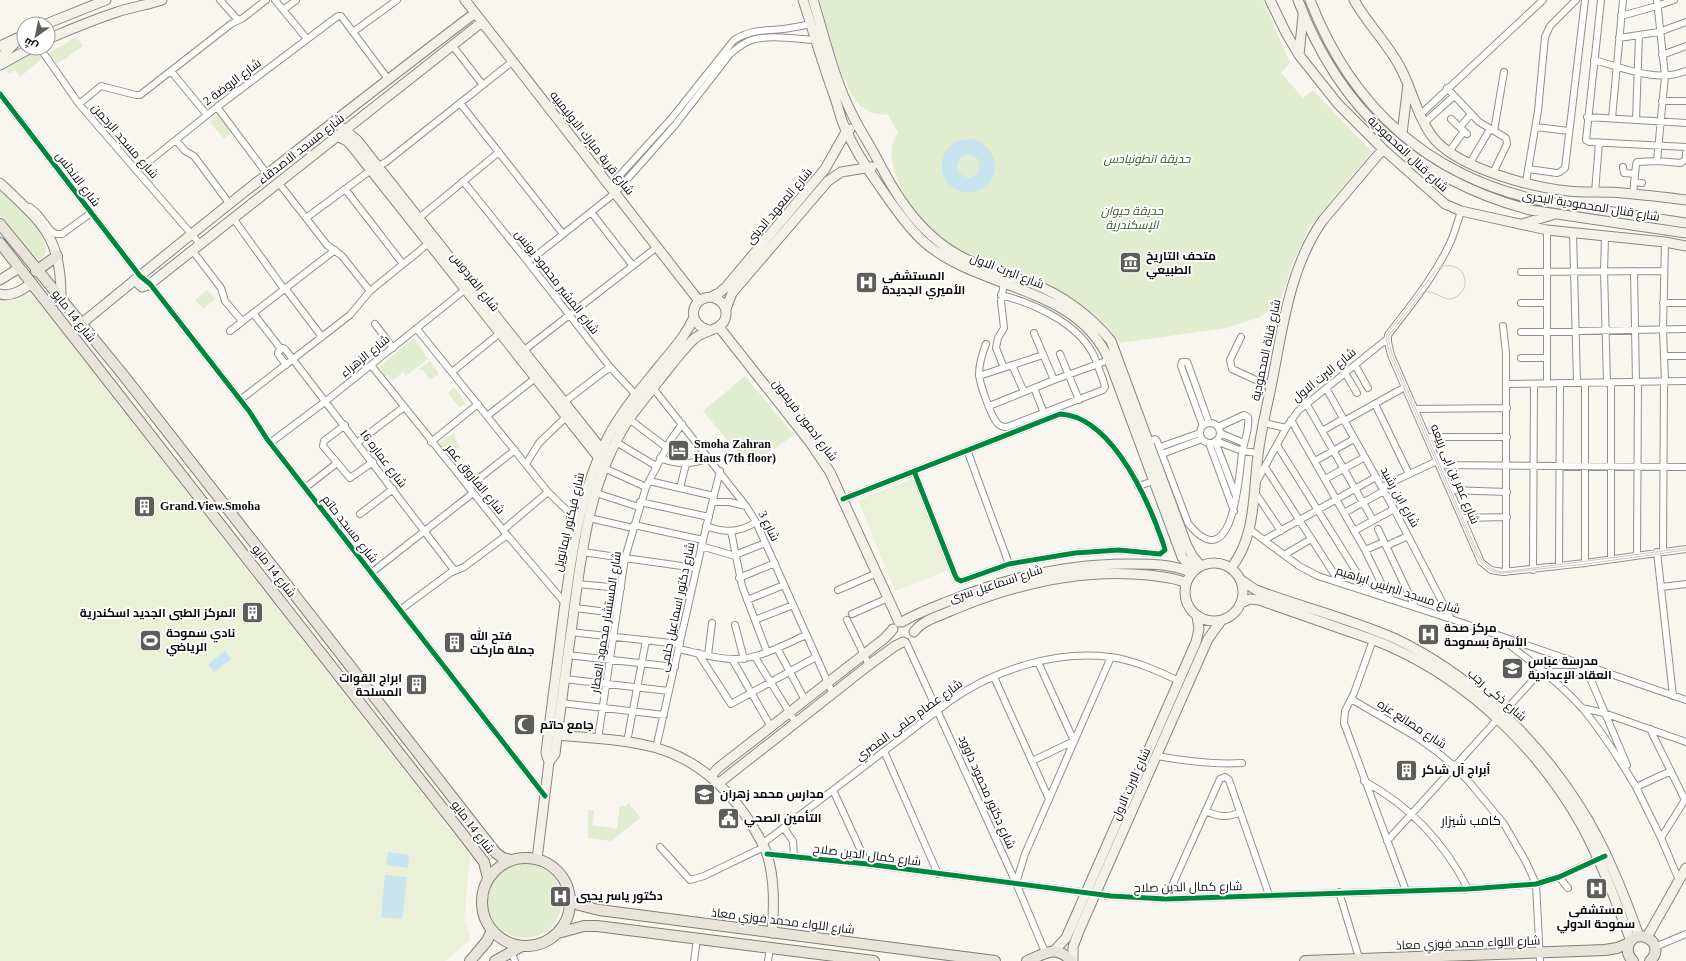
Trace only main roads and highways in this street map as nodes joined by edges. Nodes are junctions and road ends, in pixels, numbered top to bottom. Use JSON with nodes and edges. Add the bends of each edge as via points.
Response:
{"nodes":[{"id":1,"x":106,"y":0,"type":"edge"},
{"id":2,"x":162,"y":0,"type":"edge"},
{"id":3,"x":465,"y":0,"type":"edge"},
{"id":4,"x":803,"y":0,"type":"edge"},
{"id":5,"x":813,"y":0,"type":"edge"},
{"id":6,"x":1270,"y":0,"type":"edge"},
{"id":7,"x":1298,"y":0,"type":"edge"},
{"id":8,"x":1310,"y":0,"type":"edge"},
{"id":9,"x":1354,"y":0,"type":"edge"},
{"id":10,"x":475,"y":13,"type":"junction"},
{"id":11,"x":1303,"y":13,"type":"junction"},
{"id":12,"x":56,"y":20,"type":"edge"},
{"id":13,"x":482,"y":22,"type":"junction"},
{"id":14,"x":56,"y":36,"type":"edge"},
{"id":15,"x":16,"y":38,"type":"edge"},
{"id":16,"x":16,"y":42,"type":"edge"},
{"id":17,"x":0,"y":46,"type":"edge"},
{"id":18,"x":1299,"y":55,"type":"junction"},
{"id":19,"x":16,"y":56,"type":"edge"},
{"id":20,"x":0,"y":58,"type":"edge"},
{"id":21,"x":0,"y":65,"type":"edge"},
{"id":22,"x":1408,"y":83,"type":"junction"},
{"id":23,"x":331,"y":124,"type":"junction"},
{"id":24,"x":858,"y":124,"type":"junction"},
{"id":25,"x":345,"y":129,"type":"junction"},
{"id":26,"x":846,"y":132,"type":"junction"},
{"id":27,"x":1402,"y":134,"type":"junction"},
{"id":28,"x":337,"y":136,"type":"junction"},
{"id":29,"x":1383,"y":149,"type":"junction"},
{"id":30,"x":832,"y":159,"type":"junction"},
{"id":31,"x":880,"y":165,"type":"junction"},
{"id":32,"x":374,"y":168,"type":"junction"},
{"id":33,"x":867,"y":168,"type":"junction"},
{"id":34,"x":841,"y":172,"type":"junction"},
{"id":35,"x":0,"y":183,"type":"edge"},
{"id":36,"x":1541,"y":186,"type":"junction"},
{"id":37,"x":1506,"y":192,"type":"junction"},
{"id":38,"x":1686,"y":200,"type":"edge"},
{"id":39,"x":1555,"y":214,"type":"junction"},
{"id":40,"x":1686,"y":223,"type":"edge"},
{"id":41,"x":0,"y":224,"type":"edge"},
{"id":42,"x":1520,"y":224,"type":"junction"},
{"id":43,"x":1686,"y":233,"type":"edge"},
{"id":44,"x":0,"y":243,"type":"edge"},
{"id":45,"x":1686,"y":246,"type":"edge"},
{"id":46,"x":57,"y":256,"type":"junction"},
{"id":47,"x":19,"y":268,"type":"junction"},
{"id":48,"x":36,"y":271,"type":"junction"},
{"id":49,"x":137,"y":278,"type":"junction"},
{"id":50,"x":0,"y":280,"type":"edge"},
{"id":51,"x":32,"y":283,"type":"junction"},
{"id":52,"x":468,"y":287,"type":"junction"},
{"id":53,"x":0,"y":294,"type":"edge"},
{"id":54,"x":711,"y":297,"type":"junction"},
{"id":55,"x":61,"y":300,"type":"junction"},
{"id":56,"x":699,"y":301,"type":"junction"},
{"id":57,"x":726,"y":309,"type":"junction"},
{"id":58,"x":694,"y":317,"type":"junction"},
{"id":59,"x":81,"y":324,"type":"junction"},
{"id":60,"x":719,"y":327,"type":"junction"},
{"id":61,"x":709,"y":330,"type":"junction"},
{"id":62,"x":538,"y":376,"type":"junction"},
{"id":63,"x":613,"y":442,"type":"junction"},
{"id":64,"x":600,"y":454,"type":"junction"},
{"id":65,"x":1254,"y":489,"type":"joint"},
{"id":66,"x":1231,"y":568,"type":"junction"},
{"id":67,"x":1196,"y":570,"type":"junction"},
{"id":68,"x":1033,"y":578,"type":"junction"},
{"id":69,"x":1241,"y":580,"type":"junction"},
{"id":70,"x":1186,"y":583,"type":"junction"},
{"id":71,"x":969,"y":598,"type":"junction"},
{"id":72,"x":1241,"y":603,"type":"junction"},
{"id":73,"x":938,"y":605,"type":"junction"},
{"id":74,"x":943,"y":614,"type":"junction"},
{"id":75,"x":1197,"y":616,"type":"junction"},
{"id":76,"x":1221,"y":620,"type":"junction"},
{"id":77,"x":898,"y":624,"type":"junction"},
{"id":78,"x":914,"y":632,"type":"junction"},
{"id":79,"x":905,"y":642,"type":"junction"},
{"id":80,"x":350,"y":665,"type":"junction"},
{"id":81,"x":337,"y":673,"type":"junction"},
{"id":82,"x":1500,"y":717,"type":"junction"},
{"id":83,"x":1159,"y":728,"type":"junction"},
{"id":84,"x":1168,"y":732,"type":"junction"},
{"id":85,"x":557,"y":735,"type":"junction"},
{"id":86,"x":751,"y":742,"type":"junction"},
{"id":87,"x":759,"y":752,"type":"junction"},
{"id":88,"x":549,"y":762,"type":"junction"},
{"id":89,"x":711,"y":776,"type":"junction"},
{"id":90,"x":719,"y":783,"type":"junction"},
{"id":91,"x":537,"y":859,"type":"junction"},
{"id":92,"x":511,"y":860,"type":"junction"},
{"id":93,"x":1686,"y":868,"type":"edge"},
{"id":94,"x":488,"y":878,"type":"junction"},
{"id":95,"x":1091,"y":881,"type":"junction"},
{"id":96,"x":1100,"y":885,"type":"junction"},
{"id":97,"x":1084,"y":896,"type":"junction"},
{"id":98,"x":570,"y":899,"type":"junction"},
{"id":99,"x":1094,"y":899,"type":"junction"},
{"id":100,"x":599,"y":910,"type":"junction"},
{"id":101,"x":597,"y":926,"type":"junction"},
{"id":102,"x":492,"y":930,"type":"junction"},
{"id":103,"x":558,"y":933,"type":"junction"},
{"id":104,"x":772,"y":933,"type":"junction"},
{"id":105,"x":1636,"y":939,"type":"junction"},
{"id":106,"x":522,"y":946,"type":"junction"},
{"id":107,"x":481,"y":948,"type":"junction"},
{"id":108,"x":1050,"y":952,"type":"junction"},
{"id":109,"x":1654,"y":956,"type":"edge"},
{"id":110,"x":1540,"y":957,"type":"edge"},
{"id":111,"x":1032,"y":960,"type":"edge"},
{"id":112,"x":1360,"y":960,"type":"edge"},
{"id":113,"x":470,"y":961,"type":"edge"},
{"id":114,"x":494,"y":961,"type":"edge"},
{"id":115,"x":874,"y":961,"type":"edge"},
{"id":116,"x":995,"y":961,"type":"edge"},
{"id":117,"x":1072,"y":961,"type":"edge"},
{"id":118,"x":1305,"y":961,"type":"edge"},
{"id":119,"x":1633,"y":961,"type":"edge"}],
"edges":[{"from":1,"to":12,"type":"main road"},
{"from":2,"to":14,"type":"main road","via":[[118,12]]},
{"from":3,"to":10,"type":"main road","name":"شارع قرية مبارك الاوليمبيه"},
{"from":4,"to":26,"type":"main road","name":"شارع البرت الاول"},
{"from":5,"to":24,"type":"main road","name":"شارع البرت الاول","via":[[834,68]]},
{"from":6,"to":18,"type":"main road","name":"شارع قنال المحمودية"},
{"from":7,"to":11,"type":"main road","name":"شارع قنال المحمودية البحرى"},
{"from":8,"to":27,"type":"main road","name":"شارع قنال المحمودية البحرى","via":[[1324,34],[1347,74],[1370,103]]},
{"from":9,"to":22,"type":"main road","via":[[1389,48]]},
{"from":10,"to":13,"type":"main road","name":"شارع قرية مبارك الاوليمبيه"},
{"from":10,"to":23,"type":"main road","name":"شارع مسجد الاصدقاء"},
{"from":11,"to":18,"type":"main road"},
{"from":11,"to":39,"type":"main road","name":"شارع قنال المحمودية البحرى","via":[[1323,56],[1339,81],[1368,116],[1400,147],[1438,173],[1478,193],[1506,204]]},
{"from":13,"to":25,"type":"main road","name":"شارع مسجد الاصدقاء"},
{"from":13,"to":56,"type":"main road","name":"شارع قرية مبارك الاوليمبيه"},
{"from":15,"to":17,"type":"main road"},
{"from":16,"to":20,"type":"main road"},
{"from":18,"to":29,"type":"main road","name":"شارع قنال المحمودية","via":[[1338,104]]},
{"from":19,"to":21,"type":"main road"},
{"from":22,"to":27,"type":"main road"},
{"from":22,"to":36,"type":"main road","via":[[1424,123],[1435,139],[1449,152],[1494,173]]},
{"from":23,"to":25,"type":"main road","name":"شارع الفردوس"},
{"from":23,"to":28,"type":"main road","name":"شارع الفردوس","via":[[331,132]]},
{"from":23,"to":49,"type":"main road","name":"شارع مسجد الاصدقاء"},
{"from":24,"to":26,"type":"main road","name":"شارع المعهد الدينى"},
{"from":24,"to":31,"type":"main road","name":"شارع البرت الاول"},
{"from":25,"to":28,"type":"main road","name":"شارع مسجد الاصدقاء"},
{"from":25,"to":32,"type":"main road","name":"شارع الفردوس","via":[[353,136]]},
{"from":26,"to":30,"type":"main road","name":"شارع المعهد الدينى"},
{"from":26,"to":33,"type":"main road","name":"شارع البرت الاول"},
{"from":27,"to":37,"type":"main road","name":"شارع قنال المحمودية البحرى","via":[[1454,170]]},
{"from":28,"to":32,"type":"main road","name":"شارع الفردوس","via":[[347,141]]},
{"from":28,"to":49,"type":"main road","name":"شارع مسجد الاصدقاء","via":[[150,284],[142,287]]},
{"from":29,"to":42,"type":"main road","name":"شارع قنال المحمودية","via":[[1437,199],[1461,211]]},
{"from":29,"to":65,"type":"main road","name":"شارع قناة المحمودية","via":[[1323,220],[1309,242],[1284,314],[1258,453]]},
{"from":30,"to":34,"type":"main road","via":[[838,164]]},
{"from":30,"to":54,"type":"main road","name":"شارع المعهد الدينى","via":[[726,287]]},
{"from":31,"to":33,"type":"main road","name":"شارع المعهد الدينى"},
{"from":31,"to":67,"type":"main road","name":"شارع البرت الاول","via":[[909,213],[940,244],[965,259],[1050,292],[1104,332],[1115,351]]},
{"from":32,"to":52,"type":"main road","name":"شارع الفردوس","via":[[429,243]]},
{"from":32,"to":52,"type":"main road","name":"شارع الفردوس","via":[[419,218]]},
{"from":33,"to":34,"type":"main road","name":"شارع المعهد الدينى"},
{"from":33,"to":67,"type":"main road","name":"شارع البرت الاول","via":[[903,219],[923,241],[962,267],[1045,299],[1073,317],[1096,337],[1109,360],[1182,556]]},
{"from":34,"to":57,"type":"main road","name":"شارع المعهد الدينى","via":[[828,180],[732,293]]},
{"from":35,"to":46,"type":"main road","name":"شارع 14 مايو","via":[[18,199],[48,234]]},
{"from":36,"to":37,"type":"main road"},
{"from":36,"to":38,"type":"main road","via":[[1568,191]]},
{"from":37,"to":40,"type":"main road","name":"شارع قنال المحمودية البحرى","via":[[1547,202]]},
{"from":39,"to":42,"type":"main road"},
{"from":39,"to":43,"type":"main road","name":"شارع قنال المحمودية البحرى"},
{"from":41,"to":48,"type":"main road","name":"شارع 14 مايو"},
{"from":42,"to":45,"type":"main road","name":"شارع قنال المحمودية","via":[[1546,230]]},
{"from":44,"to":47,"type":"main road","name":"شارع 14 مايو"},
{"from":46,"to":48,"type":"main road"},
{"from":46,"to":55,"type":"main road","name":"شارع 14 مايو"},
{"from":47,"to":50,"type":"main road"},
{"from":47,"to":51,"type":"main road","name":"شارع 14 مايو"},
{"from":48,"to":55,"type":"main road","name":"شارع 14 مايو"},
{"from":49,"to":59,"type":"main road","name":"شارع مسجد الاصدقاء"},
{"from":51,"to":53,"type":"main road","via":[[9,295]]},
{"from":51,"to":81,"type":"main road","name":"شارع 14 مايو"},
{"from":52,"to":62,"type":"main road","name":"شارع الفردوس","via":[[500,333]]},
{"from":52,"to":62,"type":"main road","name":"شارع الفردوس","via":[[524,351]]},
{"from":54,"to":56,"type":"main road"},
{"from":54,"to":57,"type":"main road","via":[[720,300]]},
{"from":55,"to":59,"type":"main road","name":"شارع 14 مايو"},
{"from":56,"to":58,"type":"main road","via":[[694,308]]},
{"from":57,"to":60,"type":"main road","via":[[725,320]]},
{"from":58,"to":61,"type":"main road","via":[[699,326]]},
{"from":58,"to":63,"type":"main road","name":"شارع فيكتور ايمانويل","via":[[683,337],[621,415]]},
{"from":59,"to":80,"type":"main road","name":"شارع 14 مايو"},
{"from":60,"to":61,"type":"main road"},
{"from":60,"to":77,"type":"main road","name":"شارع ادمون فريمون","via":[[809,441],[830,472]]},
{"from":61,"to":63,"type":"main road","name":"شارع فيكتور ايمانويل","via":[[694,338]]},
{"from":62,"to":64,"type":"main road","name":"شارع الفردوس","via":[[566,417]]},
{"from":62,"to":64,"type":"main road","name":"شارع الفردوس","via":[[564,402]]},
{"from":63,"to":64,"type":"main road","name":"شارع فيكتور ايمانويل"},
{"from":63,"to":85,"type":"main road","name":"شارع فيكتور ايمانويل","via":[[596,493],[582,552]]},
{"from":64,"to":88,"type":"main road","name":"شارع فيكتور ايمانويل","via":[[579,522],[565,603],[546,753]]},
{"from":65,"to":66,"type":"main road","name":"شارع البرت الاول","via":[[1249,529],[1243,550]]},
{"from":66,"to":67,"type":"main road","via":[[1216,563]]},
{"from":66,"to":69,"type":"main road"},
{"from":67,"to":68,"type":"main road","name":"شارع اسماعيل سرى","via":[[1168,565],[1113,563],[1058,568]]},
{"from":67,"to":70,"type":"main road"},
{"from":68,"to":70,"type":"main road","name":"شارع اسماعيل سرى","via":[[1112,573],[1167,577]]},
{"from":68,"to":71,"type":"main road","name":"شارع اسماعيل سرى"},
{"from":69,"to":72,"type":"main road"},
{"from":69,"to":82,"type":"main road","name":"شارع ذكى رجب","via":[[1256,590],[1397,640],[1453,673],[1485,697]]},
{"from":70,"to":75,"type":"main road","via":[[1185,598]]},
{"from":71,"to":73,"type":"main road","name":"شارع اسماعيل سرى"},
{"from":71,"to":74,"type":"main road","name":"شارع اسماعيل سرى"},
{"from":72,"to":76,"type":"main road","via":[[1233,614]]},
{"from":72,"to":82,"type":"main road","name":"شارع ذكى رجب","via":[[1250,599],[1259,600],[1393,648],[1432,669]]},
{"from":73,"to":74,"type":"main road"},
{"from":73,"to":77,"type":"main road","name":"شارع اسماعيل سرى"},
{"from":74,"to":78,"type":"main road","name":"شارع اسماعيل سرى","via":[[923,623]]},
{"from":75,"to":76,"type":"main road","via":[[1209,621]]},
{"from":75,"to":83,"type":"main road","name":"شارع البرت الاول","via":[[1199,636]]},
{"from":76,"to":84,"type":"main road","name":"شارع البرت الاول","via":[[1208,639]]},
{"from":77,"to":78,"type":"main road","via":[[911,625]]},
{"from":77,"to":79,"type":"main road","via":[[895,638]]},
{"from":77,"to":86,"type":"main road","name":"شارع اسماعيل سرى","via":[[888,636]]},
{"from":78,"to":79,"type":"main road","via":[[911,639]]},
{"from":79,"to":87,"type":"main road","via":[[895,646],[869,665]]},
{"from":80,"to":81,"type":"main road","via":[[346,671]]},
{"from":80,"to":92,"type":"main road","name":"شارع 14 مايو","via":[[496,853]]},
{"from":81,"to":94,"type":"main road","name":"شارع 14 مايو","via":[[484,862]]},
{"from":82,"to":105,"type":"main road","name":"شارع ذكى رجب","via":[[1537,750],[1589,823]]},
{"from":83,"to":84,"type":"main road"},
{"from":83,"to":95,"type":"main road","name":"شارع البرت الاول"},
{"from":84,"to":96,"type":"main road","name":"شارع البرت الاول"},
{"from":85,"to":88,"type":"main road","name":"شارع فيكتور ايمانويل","via":[[555,754]]},
{"from":85,"to":89,"type":"main road","via":[[627,742],[656,748],[683,759]]},
{"from":86,"to":87,"type":"main road"},
{"from":86,"to":89,"type":"main road","name":"شارع اسماعيل سرى"},
{"from":87,"to":90,"type":"main road"},
{"from":88,"to":91,"type":"main road","name":"شارع فيكتور ايمانويل"},
{"from":89,"to":90,"type":"main road"},
{"from":90,"to":104,"type":"main road","via":[[744,813],[764,849],[773,895]]},
{"from":91,"to":92,"type":"main road"},
{"from":91,"to":98,"type":"main road","via":[[560,873]]},
{"from":92,"to":94,"type":"main road","via":[[496,869]]},
{"from":93,"to":105,"type":"main road"},
{"from":94,"to":102,"type":"main road","via":[[481,897],[485,920]]},
{"from":95,"to":96,"type":"main road","via":[[1096,881]]},
{"from":95,"to":97,"type":"main road","name":"شارع البرت الاول"},
{"from":96,"to":99,"type":"main road","name":"شارع البرت الاول"},
{"from":97,"to":99,"type":"main road","via":[[1086,903]]},
{"from":97,"to":108,"type":"main road","name":"شارع البرت الاول","via":[[1066,938]]},
{"from":98,"to":100,"type":"main road","name":"شارع اللواء محمد فوزي معاذ","via":[[579,905]]},
{"from":98,"to":103,"type":"main road","via":[[566,920]]},
{"from":99,"to":117,"type":"main road","name":"شارع البرت الاول","via":[[1074,942]]},
{"from":100,"to":101,"type":"main road","via":[[592,917]]},
{"from":100,"to":104,"type":"main road","name":"شارع اللواء محمد فوزي معاذ"},
{"from":101,"to":103,"type":"main road","via":[[584,926]]},
{"from":101,"to":115,"type":"main road"},
{"from":102,"to":106,"type":"main road","via":[[508,943]]},
{"from":102,"to":107,"type":"main road"},
{"from":103,"to":106,"type":"main road","via":[[538,945]]},
{"from":104,"to":116,"type":"main road","name":"شارع اللواء محمد فوزي معاذ"},
{"from":105,"to":109,"type":"main road","via":[[1652,941]]},
{"from":105,"to":110,"type":"main road","name":"شارع اللواء محمد فوزي معاذ","via":[[1617,948]]},
{"from":105,"to":119,"type":"main road","via":[[1628,952]]},
{"from":106,"to":114,"type":"main road"},
{"from":107,"to":113,"type":"main road"},
{"from":107,"to":114,"type":"main road"},
{"from":108,"to":111,"type":"main road"},
{"from":108,"to":117,"type":"main road","via":[[1062,953]]},
{"from":110,"to":112,"type":"main road","name":"شارع اللواء محمد فوزي معاذ"},
{"from":112,"to":118,"type":"main road","name":"شارع اللواء محمد فوزي معاذ"}]}
